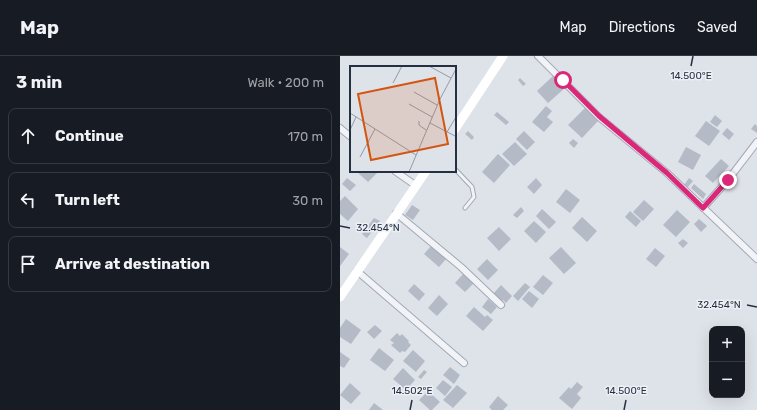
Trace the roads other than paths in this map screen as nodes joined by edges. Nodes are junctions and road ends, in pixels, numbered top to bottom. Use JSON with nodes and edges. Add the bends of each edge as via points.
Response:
{"nodes":[{"id":1,"x":503,"y":56,"type":"edge"},
{"id":2,"x":538,"y":56,"type":"edge"},
{"id":3,"x":456,"y":127,"type":"edge"},
{"id":4,"x":340,"y":128,"type":"edge"},
{"id":5,"x":350,"y":136,"type":"edge"},
{"id":6,"x":757,"y":142,"type":"edge"},
{"id":7,"x":456,"y":170,"type":"edge"},
{"id":8,"x":396,"y":172,"type":"edge"},
{"id":9,"x":425,"y":172,"type":"edge"},
{"id":10,"x":415,"y":185,"type":"junction"},
{"id":11,"x":465,"y":208,"type":"dead end"},
{"id":12,"x":703,"y":208,"type":"junction"},
{"id":13,"x":396,"y":213,"type":"junction"},
{"id":14,"x":757,"y":259,"type":"edge"},
{"id":15,"x":357,"y":271,"type":"junction"},
{"id":16,"x":340,"y":297,"type":"edge"},
{"id":17,"x":501,"y":305,"type":"dead end"},
{"id":18,"x":464,"y":363,"type":"dead end"}],
"edges":[{"from":1,"to":3,"type":"street"},
{"from":2,"to":12,"type":"street","via":[[599,116],[667,173]]},
{"from":4,"to":5,"type":"street"},
{"from":6,"to":12,"type":"street"},
{"from":7,"to":11,"type":"lane","via":[[472,187],[474,197]]},
{"from":8,"to":10,"type":"street"},
{"from":9,"to":10,"type":"street"},
{"from":10,"to":13,"type":"street"},
{"from":12,"to":14,"type":"street"},
{"from":13,"to":15,"type":"street"},
{"from":13,"to":17,"type":"street","via":[[461,266]]},
{"from":15,"to":16,"type":"street"},
{"from":15,"to":18,"type":"street"}]}
